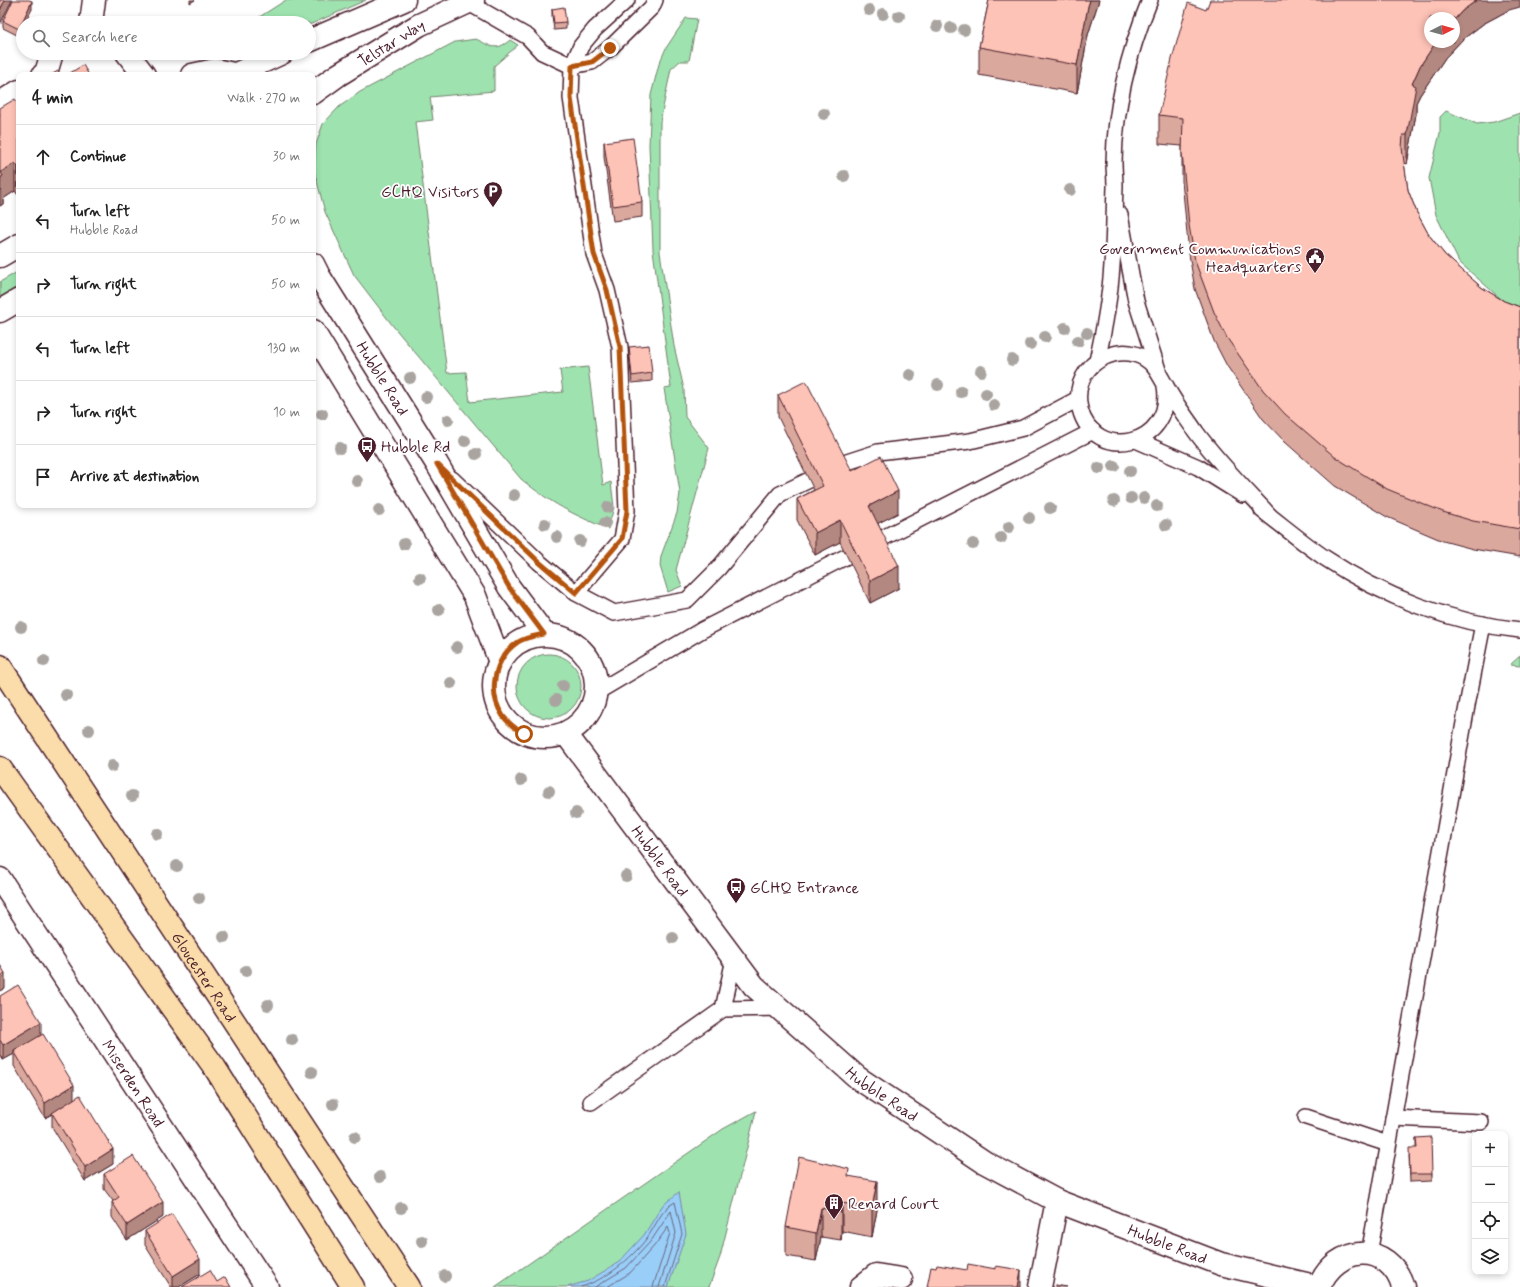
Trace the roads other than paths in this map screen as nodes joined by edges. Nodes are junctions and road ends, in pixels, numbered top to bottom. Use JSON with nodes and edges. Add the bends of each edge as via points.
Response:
{"nodes":[{"id":1,"x":94,"y":0,"type":"edge"},
{"id":2,"x":404,"y":0,"type":"edge"},
{"id":3,"x":627,"y":0,"type":"edge"},
{"id":4,"x":656,"y":0,"type":"edge"},
{"id":5,"x":1150,"y":0,"type":"edge"},
{"id":6,"x":471,"y":1,"type":"edge"},
{"id":7,"x":92,"y":16,"type":"edge"},
{"id":8,"x":316,"y":38,"type":"edge"},
{"id":9,"x":50,"y":60,"type":"edge"},
{"id":10,"x":132,"y":60,"type":"edge"},
{"id":11,"x":267,"y":60,"type":"edge"},
{"id":12,"x":572,"y":66,"type":"junction"},
{"id":13,"x":46,"y":72,"type":"edge"},
{"id":14,"x":142,"y":72,"type":"edge"},
{"id":15,"x":206,"y":72,"type":"edge"},
{"id":16,"x":226,"y":72,"type":"edge"},
{"id":17,"x":241,"y":72,"type":"edge"},
{"id":18,"x":316,"y":91,"type":"edge"},
{"id":19,"x":16,"y":93,"type":"edge"},
{"id":20,"x":0,"y":103,"type":"edge"},
{"id":21,"x":1115,"y":185,"type":"junction"},
{"id":22,"x":16,"y":247,"type":"edge"},
{"id":23,"x":0,"y":256,"type":"edge"},
{"id":24,"x":316,"y":270,"type":"edge"},
{"id":25,"x":16,"y":302,"type":"edge"},
{"id":26,"x":0,"y":311,"type":"edge"},
{"id":27,"x":316,"y":336,"type":"edge"},
{"id":28,"x":1097,"y":361,"type":"junction"},
{"id":29,"x":1158,"y":370,"type":"junction"},
{"id":30,"x":1165,"y":386,"type":"junction"},
{"id":31,"x":1078,"y":398,"type":"junction"},
{"id":32,"x":1094,"y":431,"type":"junction"},
{"id":33,"x":1136,"y":440,"type":"junction"},
{"id":34,"x":437,"y":464,"type":"junction"},
{"id":35,"x":1270,"y":516,"type":"junction"},
{"id":36,"x":576,"y":593,"type":"junction"},
{"id":37,"x":1483,"y":624,"type":"junction"},
{"id":38,"x":1520,"y":630,"type":"edge"},
{"id":39,"x":544,"y":634,"type":"junction"},
{"id":40,"x":500,"y":662,"type":"junction"},
{"id":41,"x":0,"y":666,"type":"edge"},
{"id":42,"x":597,"y":692,"type":"junction"},
{"id":43,"x":566,"y":734,"type":"junction"},
{"id":44,"x":0,"y":768,"type":"edge"},
{"id":45,"x":0,"y":879,"type":"edge"},
{"id":46,"x":734,"y":959,"type":"junction"},
{"id":47,"x":779,"y":1008,"type":"junction"},
{"id":48,"x":723,"y":1009,"type":"junction"},
{"id":49,"x":591,"y":1102,"type":"dead end"},
{"id":50,"x":1306,"y":1117,"type":"dead end"},
{"id":51,"x":1393,"y":1118,"type":"junction"},
{"id":52,"x":1481,"y":1122,"type":"dead end"},
{"id":53,"x":1388,"y":1144,"type":"junction"},
{"id":54,"x":1057,"y":1201,"type":"junction"},
{"id":55,"x":1370,"y":1254,"type":"junction"},
{"id":56,"x":901,"y":1279,"type":"dead end"},
{"id":57,"x":267,"y":1287,"type":"edge"},
{"id":58,"x":353,"y":1287,"type":"edge"},
{"id":59,"x":409,"y":1287,"type":"edge"},
{"id":60,"x":861,"y":1287,"type":"edge"},
{"id":61,"x":1040,"y":1287,"type":"edge"},
{"id":62,"x":1319,"y":1287,"type":"edge"},
{"id":63,"x":1403,"y":1287,"type":"edge"}],
"edges":[{"from":1,"to":7,"type":"street"},
{"from":2,"to":8,"type":"street","name":"Telstar Way"},
{"from":3,"to":12,"type":"lane","via":[[595,28],[580,46]]},
{"from":4,"to":12,"type":"lane","via":[[610,48],[592,62]]},
{"from":5,"to":21,"type":"lane","via":[[1124,82],[1115,143]]},
{"from":6,"to":12,"type":"lane","via":[[528,37],[542,52]]},
{"from":6,"to":18,"type":"street","name":"Telstar Way","via":[[418,25]]},
{"from":9,"to":13,"type":"street"},
{"from":10,"to":14,"type":"street"},
{"from":11,"to":17,"type":"street"},
{"from":12,"to":36,"type":"lane","via":[[571,98],[594,254],[607,290],[620,347],[627,511],[622,539]]},
{"from":15,"to":16,"type":"street"},
{"from":19,"to":20,"type":"street"},
{"from":21,"to":28,"type":"lane","via":[[1111,274],[1107,313]]},
{"from":21,"to":29,"type":"lane","via":[[1136,301]]},
{"from":22,"to":23,"type":"street"},
{"from":24,"to":34,"type":"street","name":"Hubble Road"},
{"from":25,"to":26,"type":"street"},
{"from":27,"to":40,"type":"street","via":[[475,596]]},
{"from":28,"to":29,"type":"lane","via":[[1124,353],[1143,358]]},
{"from":28,"to":31,"type":"lane","via":[[1085,374]]},
{"from":29,"to":30,"type":"lane"},
{"from":30,"to":33,"type":"lane","via":[[1167,401],[1160,422],[1149,433]]},
{"from":30,"to":35,"type":"lane","via":[[1196,432]]},
{"from":31,"to":32,"type":"lane","via":[[1082,416]]},
{"from":31,"to":36,"type":"lane","via":[[1023,428],[970,441],[878,452],[847,462],[780,494],[718,569],[687,600],[614,613]]},
{"from":32,"to":33,"type":"lane","via":[[1114,441]]},
{"from":32,"to":42,"type":"lane","via":[[702,630]]},
{"from":33,"to":35,"type":"lane","via":[[1198,467],[1241,492]]},
{"from":34,"to":36,"type":"lane","via":[[539,562]]},
{"from":34,"to":39,"type":"street","name":"Hubble Road","via":[[509,587]]},
{"from":35,"to":37,"type":"lane","via":[[1319,554],[1354,576],[1417,605]]},
{"from":37,"to":38,"type":"lane"},
{"from":37,"to":51,"type":"lane"},
{"from":39,"to":40,"type":"street","via":[[518,642]]},
{"from":39,"to":42,"type":"street","via":[[573,642],[582,650],[590,660],[596,675]]},
{"from":40,"to":43,"type":"street","via":[[494,690],[503,716],[512,726],[524,734],[538,737],[552,738]]},
{"from":41,"to":59,"type":"highway","name":"Gloucester Road"},
{"from":42,"to":43,"type":"street","via":[[594,705],[587,717]]},
{"from":43,"to":46,"type":"street","name":"Hubble Road"},
{"from":44,"to":58,"type":"highway","via":[[215,1068]]},
{"from":45,"to":57,"type":"street","name":"Miserden Road"},
{"from":46,"to":47,"type":"street","name":"Hubble Road","via":[[754,986]]},
{"from":46,"to":48,"type":"lane"},
{"from":47,"to":48,"type":"lane"},
{"from":47,"to":54,"type":"street","name":"Hubble Road","via":[[858,1078],[984,1162]]},
{"from":48,"to":49,"type":"lane"},
{"from":50,"to":53,"type":"lane"},
{"from":51,"to":52,"type":"lane"},
{"from":51,"to":53,"type":"lane"},
{"from":53,"to":55,"type":"lane"},
{"from":54,"to":61,"type":"street"},
{"from":54,"to":62,"type":"street","name":"Hubble Road","via":[[1221,1264]]},
{"from":55,"to":62,"type":"street","via":[[1350,1256],[1333,1264]]},
{"from":55,"to":63,"type":"street","via":[[1393,1267]]},
{"from":56,"to":60,"type":"street","via":[[876,1275]]}]}
